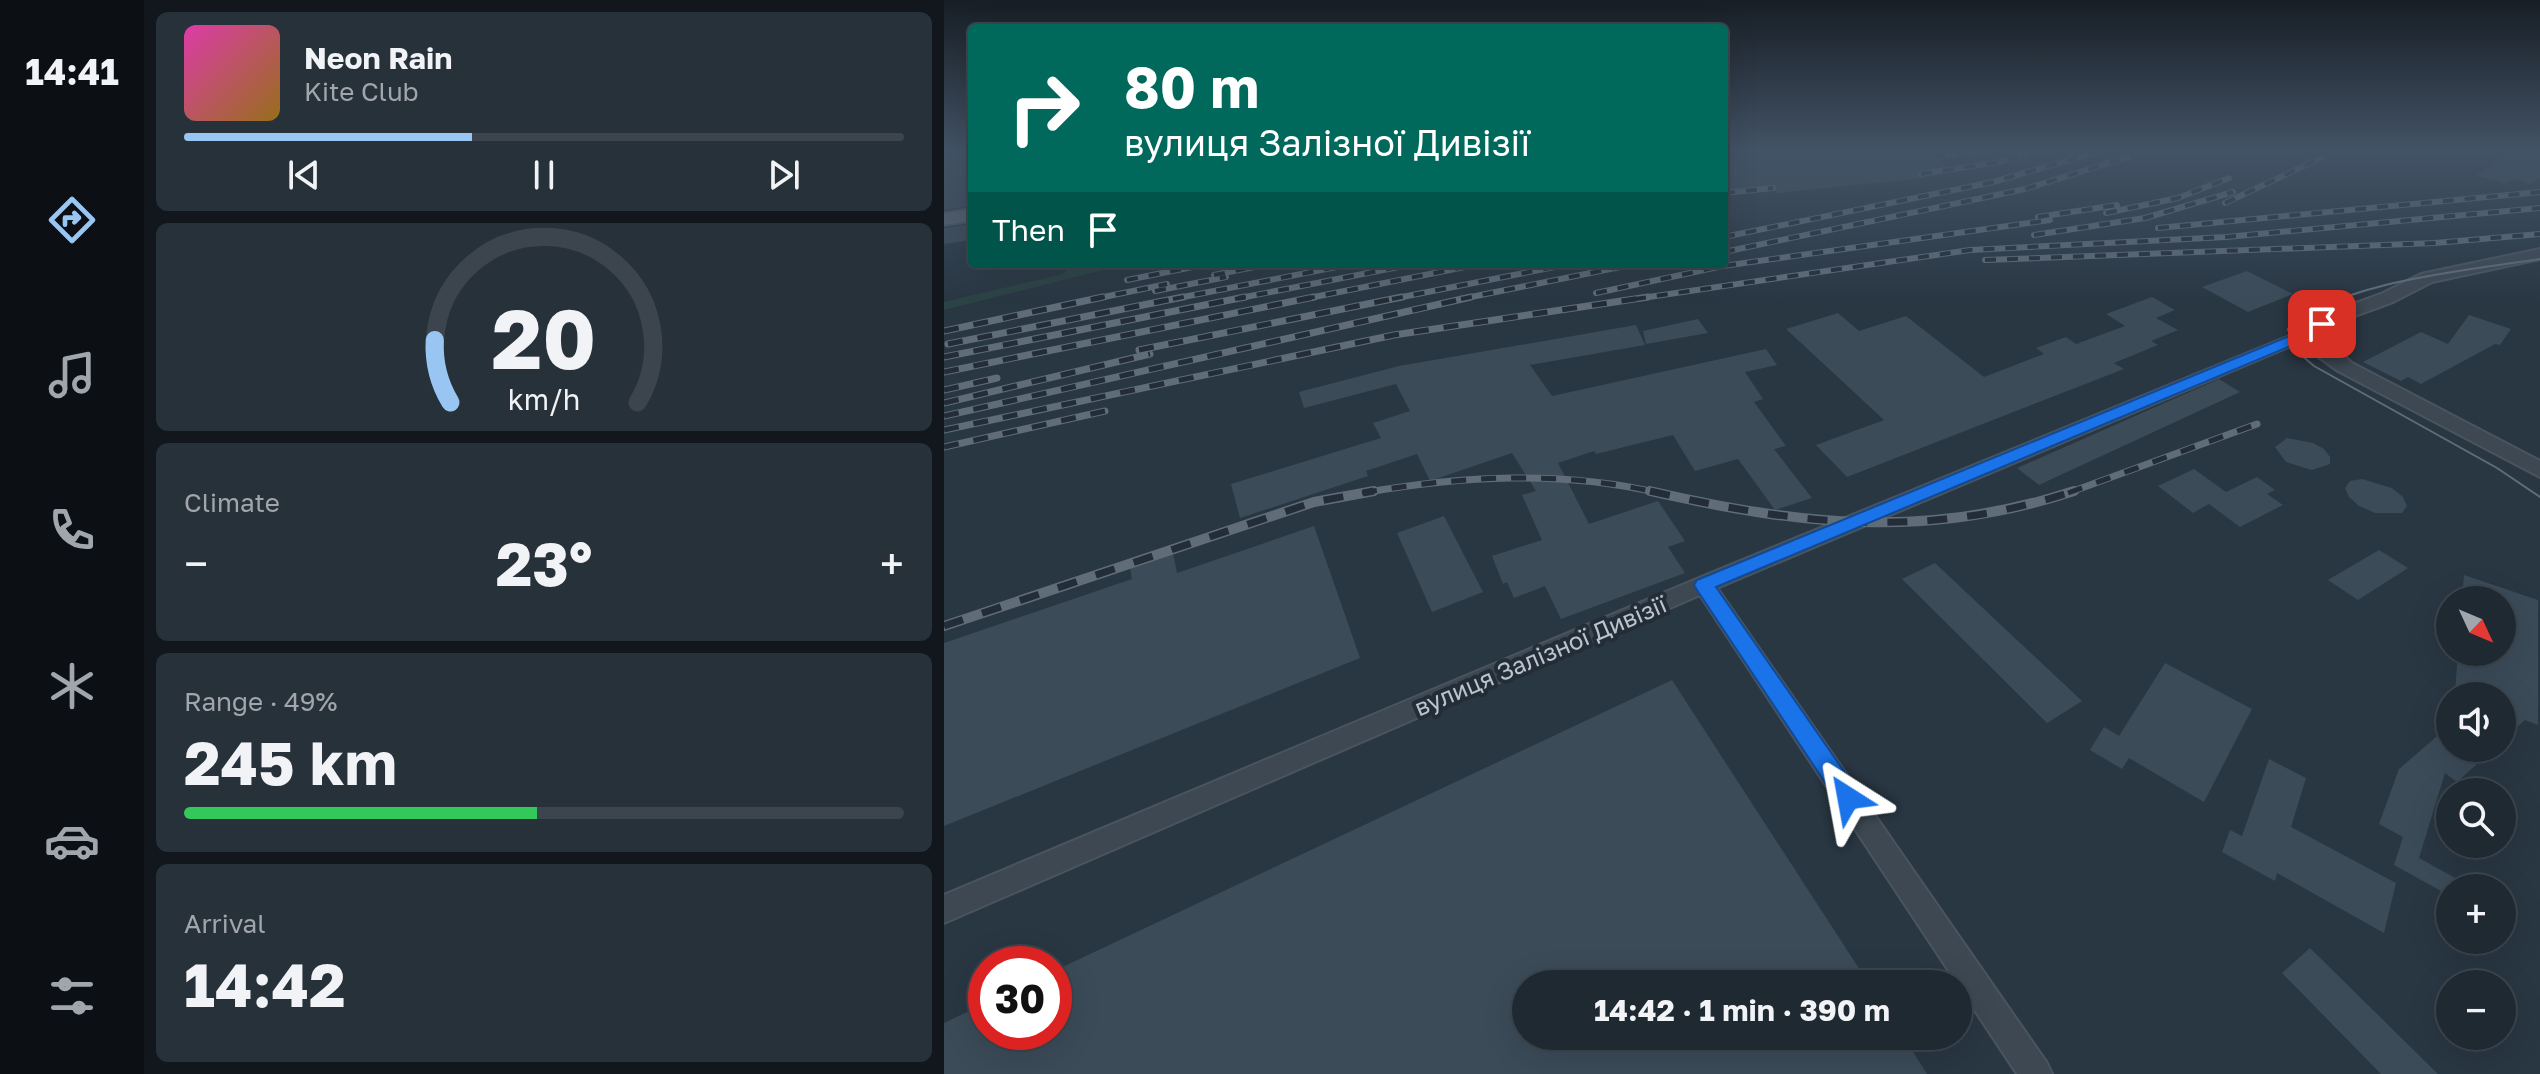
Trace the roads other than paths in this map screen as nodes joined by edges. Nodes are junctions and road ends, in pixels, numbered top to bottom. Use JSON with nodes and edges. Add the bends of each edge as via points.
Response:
{"nodes":[{"id":1,"x":968,"y":216,"type":"edge"},
{"id":2,"x":944,"y":219,"type":"edge"},
{"id":3,"x":2540,"y":254,"type":"edge"},
{"id":4,"x":2314,"y":331,"type":"junction"},
{"id":5,"x":2540,"y":470,"type":"edge"},
{"id":6,"x":1704,"y":585,"type":"junction"},
{"id":7,"x":944,"y":909,"type":"edge"},
{"id":8,"x":2036,"y":1074,"type":"edge"}],
"edges":[{"from":1,"to":2,"type":"main road"},
{"from":3,"to":4,"type":"street","name":"вулиця Залізної Дивізії","via":[[2427,278],[2332,318]]},
{"from":4,"to":5,"type":"street","via":[[2315,344],[2345,367]]},
{"from":4,"to":6,"type":"street","name":"вулиця Залізної Дивізії"},
{"from":6,"to":7,"type":"street","name":"вулиця Залізної Дивізії"},
{"from":6,"to":8,"type":"street"}]}
